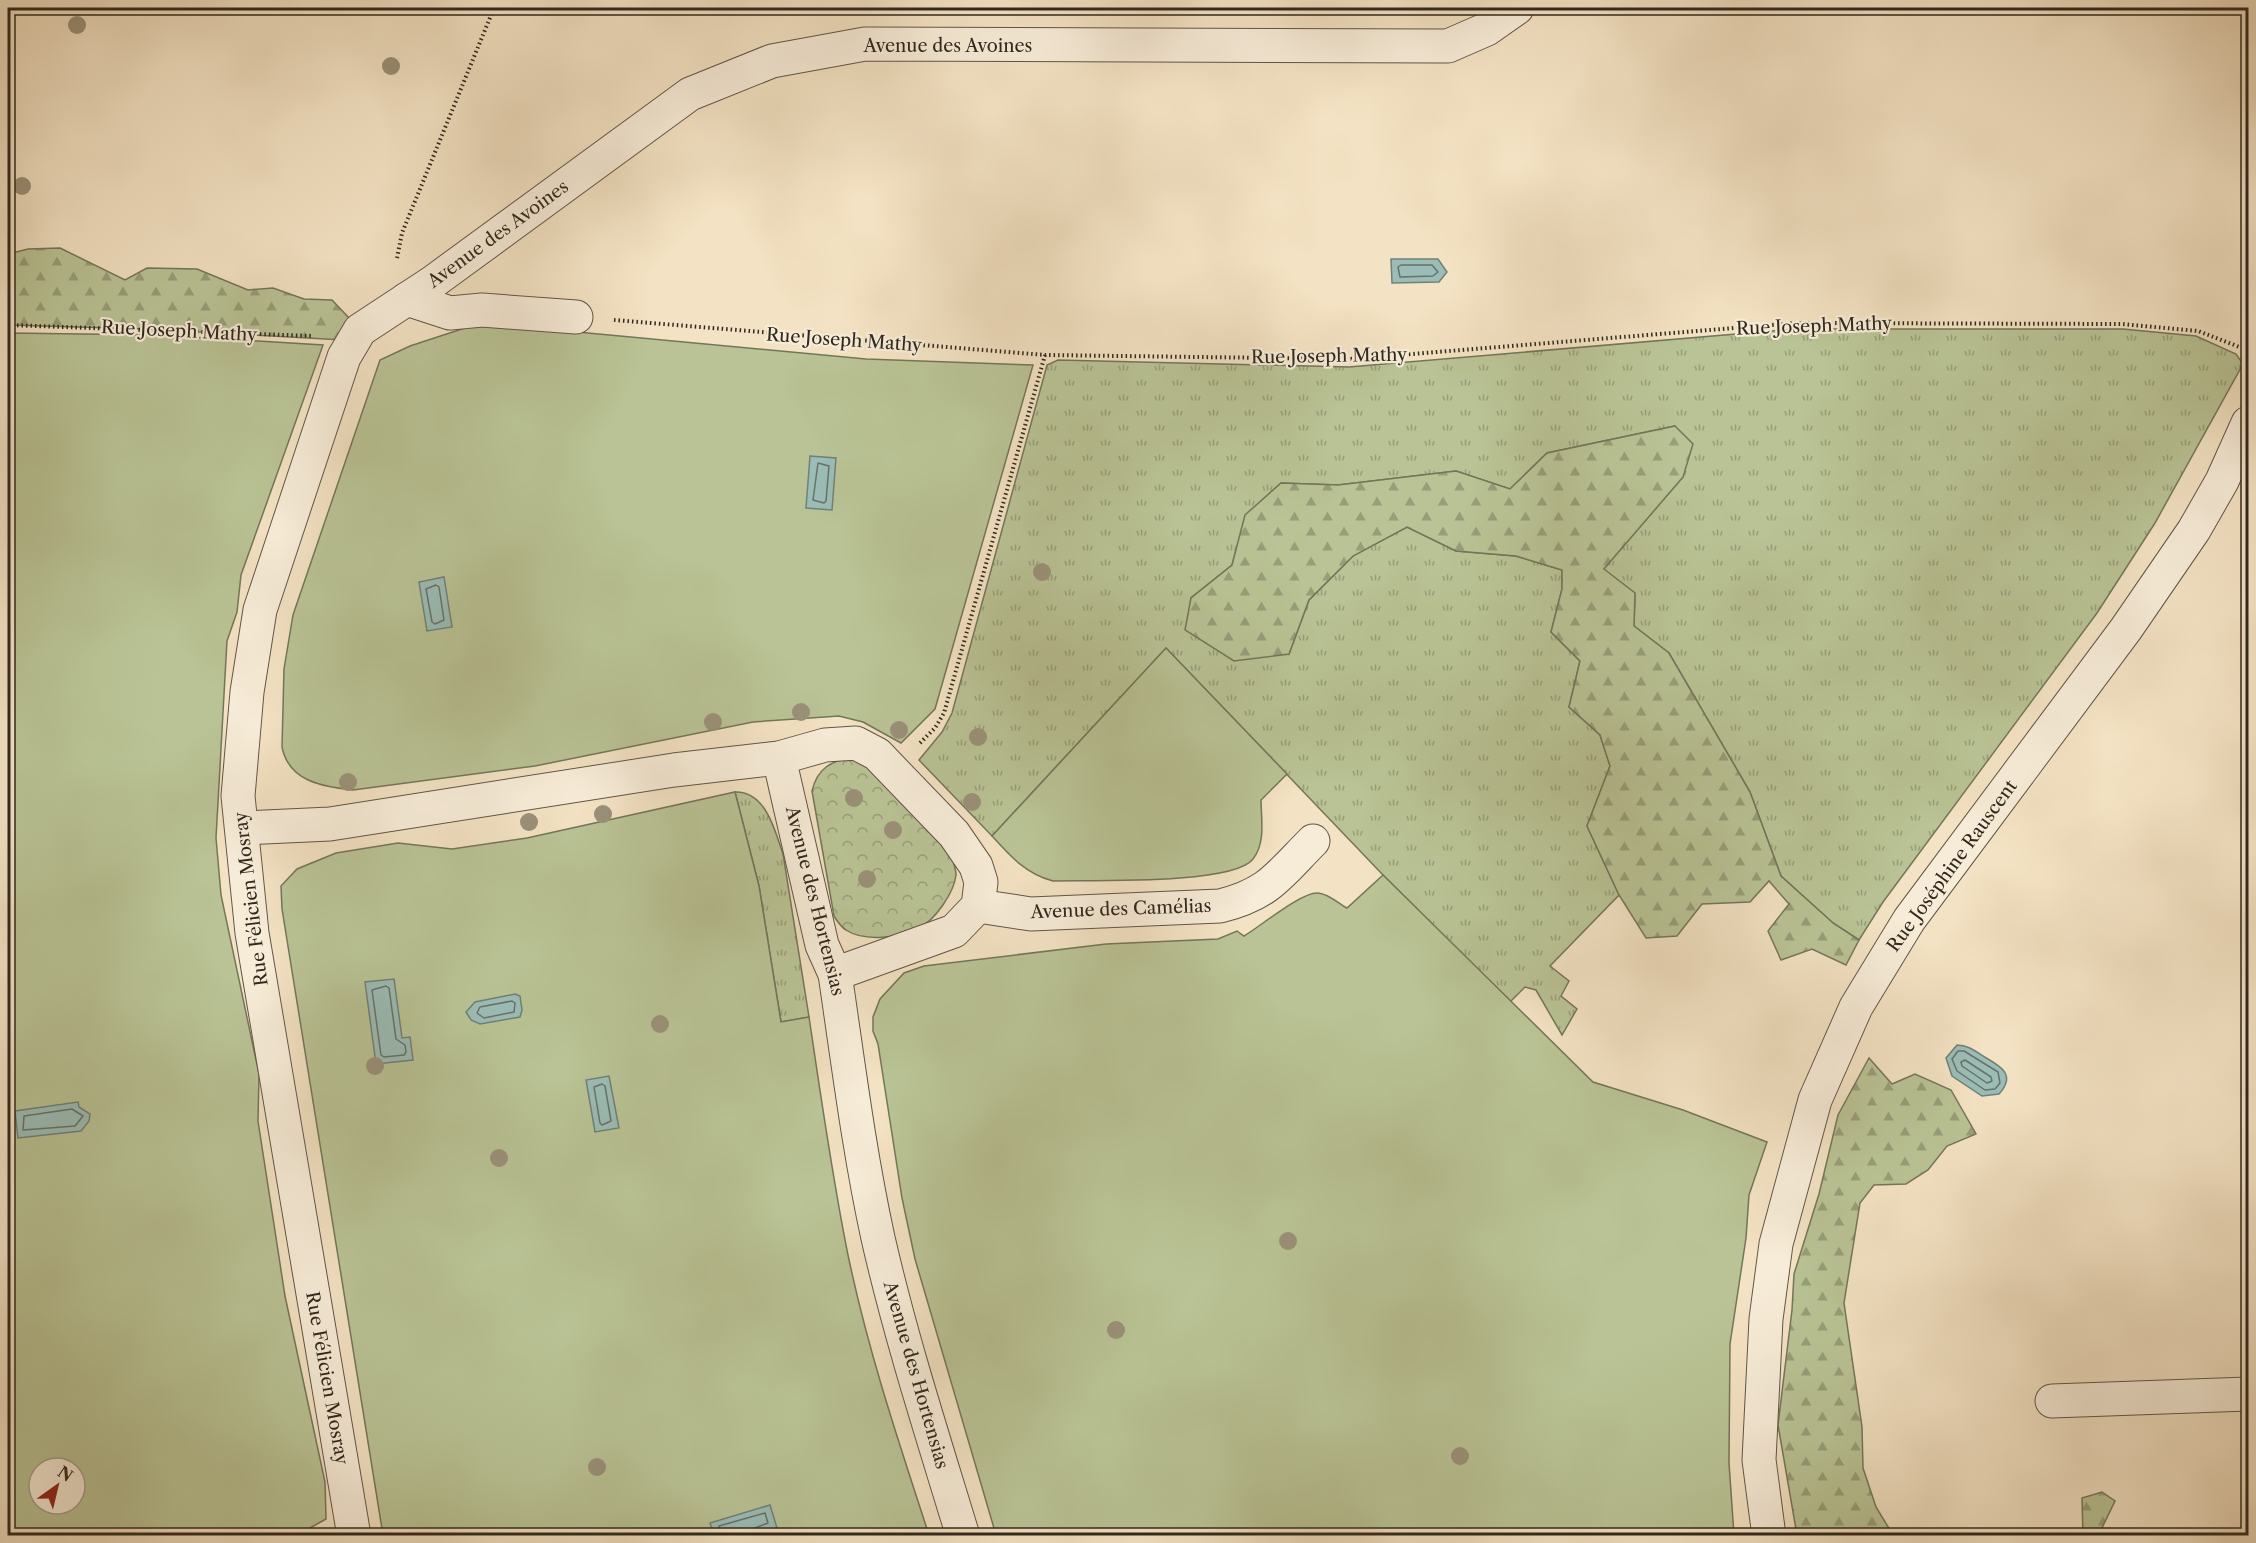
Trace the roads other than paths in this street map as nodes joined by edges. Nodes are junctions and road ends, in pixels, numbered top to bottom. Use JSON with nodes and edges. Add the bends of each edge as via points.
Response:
{"nodes":[{"id":1,"x":1517,"y":8,"type":"edge"},
{"id":2,"x":407,"y":299,"type":"junction"},
{"id":3,"x":576,"y":317,"type":"road end"},
{"id":4,"x":2248,"y":423,"type":"edge"},
{"id":5,"x":779,"y":758,"type":"junction"},
{"id":6,"x":243,"y":828,"type":"junction"},
{"id":7,"x":1313,"y":842,"type":"dead end"},
{"id":8,"x":978,"y":906,"type":"junction"},
{"id":9,"x":836,"y":974,"type":"junction"},
{"id":10,"x":2248,"y":1394,"type":"edge"},
{"id":11,"x":2052,"y":1401,"type":"dead end"},
{"id":12,"x":354,"y":1536,"type":"edge"},
{"id":13,"x":963,"y":1536,"type":"edge"},
{"id":14,"x":1769,"y":1536,"type":"edge"}],
"edges":[{"from":1,"to":2,"type":"street","name":"Avenue des Avoines","via":[[1487,29],[1448,46],[865,44],[772,62],[690,94]]},
{"from":2,"to":3,"type":"street","via":[[450,313],[482,310]]},
{"from":2,"to":6,"type":"street","name":"Rue Félicien Mosray","via":[[360,330],[348,346],[260,610],[247,692],[238,796]]},
{"from":4,"to":14,"type":"street","name":"Rue Joséphine Rauscent","via":[[2222,480],[2188,539],[2126,629],[1908,920],[1856,1007],[1815,1100],[1776,1244],[1766,1319],[1759,1460]]},
{"from":5,"to":6,"type":"street","via":[[674,770],[330,824]]},
{"from":5,"to":8,"type":"street","via":[[825,745],[856,743],[877,754],[954,834],[976,866],[981,882]]},
{"from":5,"to":9,"type":"street","name":"Avenue des Hortensias","via":[[822,945]]},
{"from":6,"to":12,"type":"street","name":"Rue Félicien Mosray","via":[[252,933]]},
{"from":7,"to":8,"type":"street","name":"Avenue des Camélias","via":[[1265,890],[1220,906],[1031,914]]},
{"from":8,"to":9,"type":"street","via":[[954,931]]},
{"from":9,"to":13,"type":"street","name":"Avenue des Hortensias","via":[[878,1238]]},
{"from":10,"to":11,"type":"street"}]}
